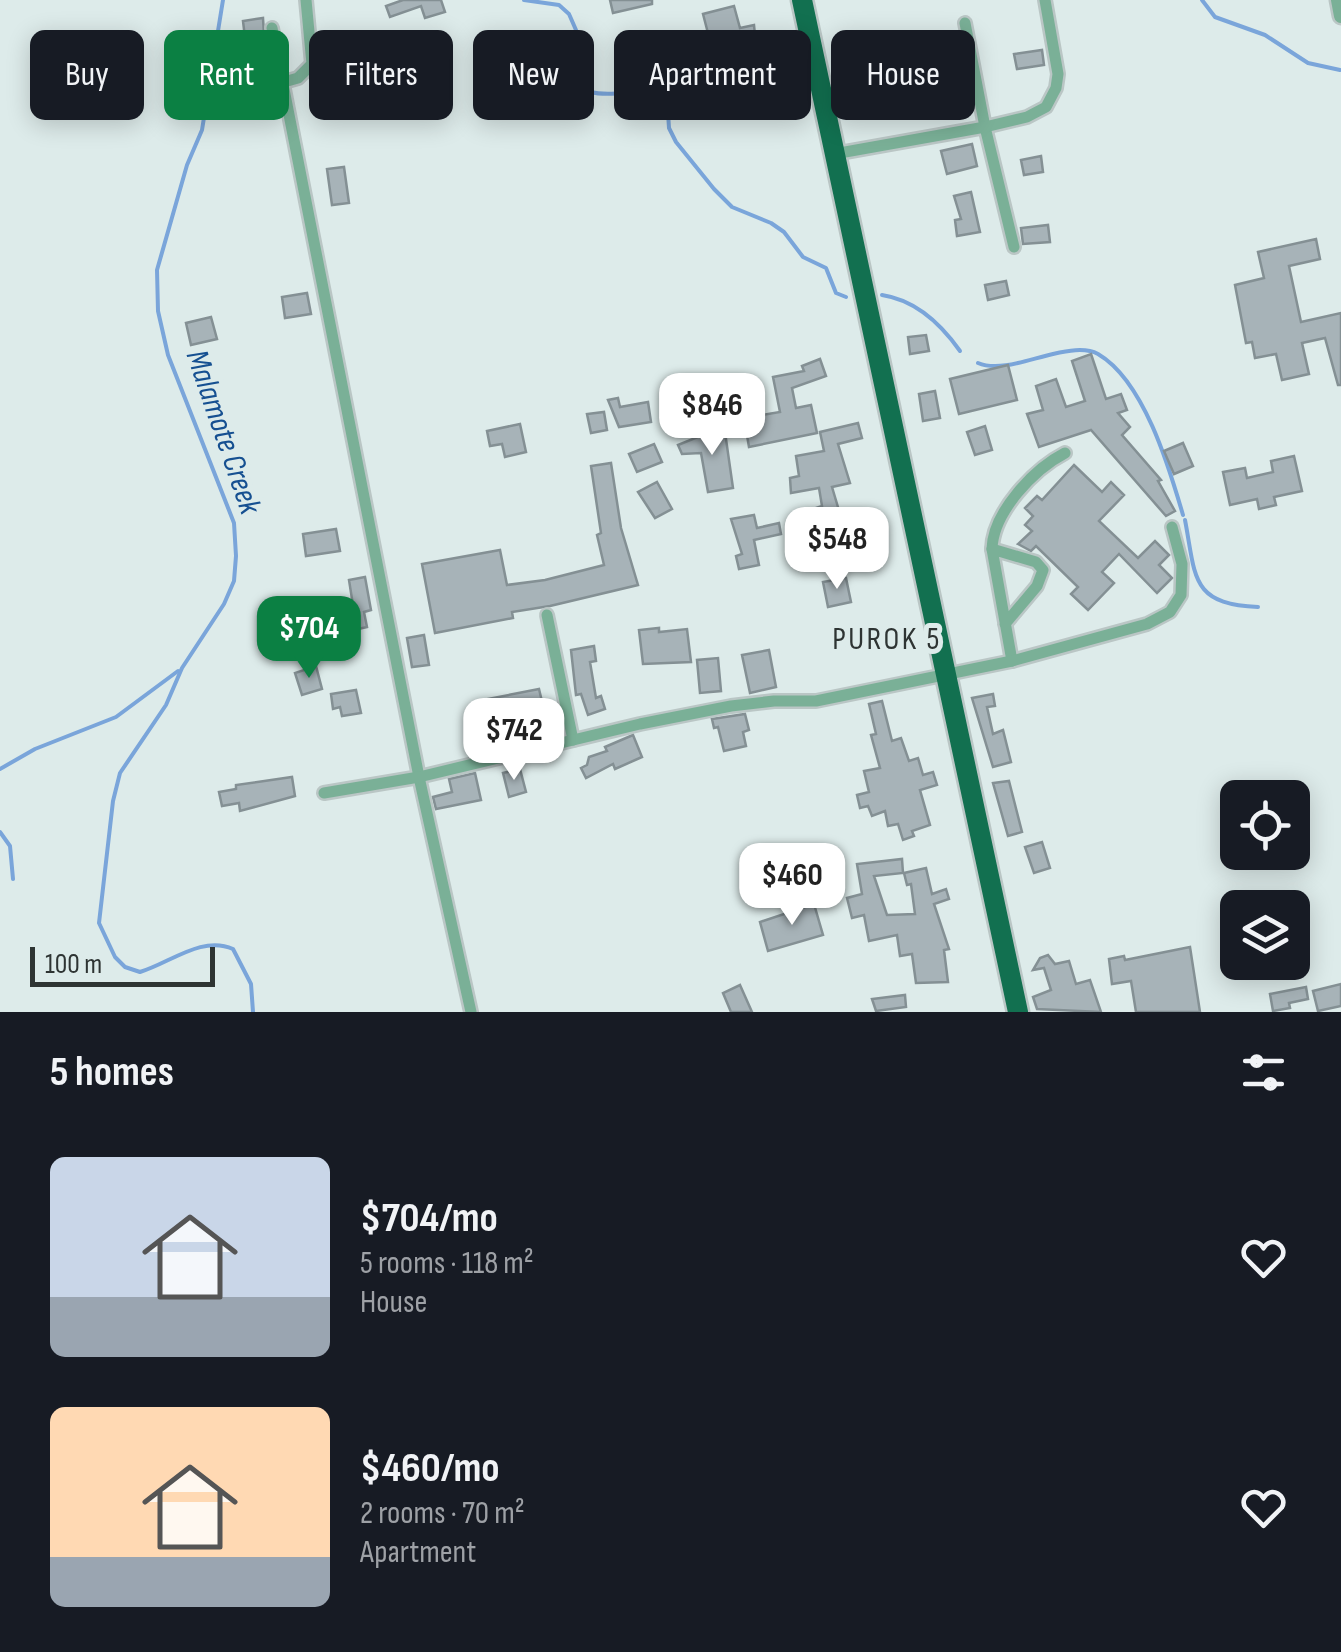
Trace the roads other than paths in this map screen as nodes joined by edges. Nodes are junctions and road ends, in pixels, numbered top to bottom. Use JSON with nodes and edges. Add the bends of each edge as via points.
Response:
{"nodes":[{"id":1,"x":306,"y":0,"type":"edge"},
{"id":2,"x":802,"y":0,"type":"edge"},
{"id":3,"x":1045,"y":0,"type":"edge"},
{"id":4,"x":1338,"y":0,"type":"edge"},
{"id":5,"x":1341,"y":16,"type":"edge"},
{"id":6,"x":965,"y":23,"type":"dead end"},
{"id":7,"x":289,"y":81,"type":"edge"},
{"id":8,"x":289,"y":108,"type":"edge"},
{"id":9,"x":985,"y":127,"type":"junction"},
{"id":10,"x":834,"y":154,"type":"junction"},
{"id":11,"x":1014,"y":246,"type":"dead end"},
{"id":12,"x":1065,"y":453,"type":"dead end"},
{"id":13,"x":1172,"y":528,"type":"dead end"},
{"id":14,"x":992,"y":549,"type":"junction"},
{"id":15,"x":548,"y":616,"type":"dead end"},
{"id":16,"x":1006,"y":624,"type":"junction"},
{"id":17,"x":1012,"y":661,"type":"junction"},
{"id":18,"x":944,"y":672,"type":"junction"},
{"id":19,"x":573,"y":740,"type":"junction"},
{"id":20,"x":420,"y":776,"type":"junction"},
{"id":21,"x":324,"y":793,"type":"dead end"},
{"id":22,"x":471,"y":1012,"type":"edge"},
{"id":23,"x":1018,"y":1012,"type":"edge"}],
"edges":[{"from":1,"to":7,"type":"street","via":[[312,64]]},
{"from":2,"to":10,"type":"highway"},
{"from":3,"to":9,"type":"street","via":[[1058,74],[1053,97],[1037,113]]},
{"from":4,"to":5,"type":"street"},
{"from":6,"to":9,"type":"street"},
{"from":8,"to":20,"type":"street"},
{"from":9,"to":10,"type":"street"},
{"from":9,"to":11,"type":"street"},
{"from":10,"to":18,"type":"highway"},
{"from":12,"to":14,"type":"street","via":[[1030,477],[999,522]]},
{"from":13,"to":17,"type":"street","via":[[1183,578],[1170,612]]},
{"from":14,"to":16,"type":"street"},
{"from":14,"to":16,"type":"street","via":[[1043,570]]},
{"from":15,"to":19,"type":"street"},
{"from":16,"to":17,"type":"street"},
{"from":17,"to":18,"type":"street"},
{"from":18,"to":19,"type":"street","via":[[826,699],[732,706]]},
{"from":18,"to":23,"type":"highway"},
{"from":19,"to":20,"type":"street"},
{"from":20,"to":21,"type":"street"},
{"from":20,"to":22,"type":"street"}]}
